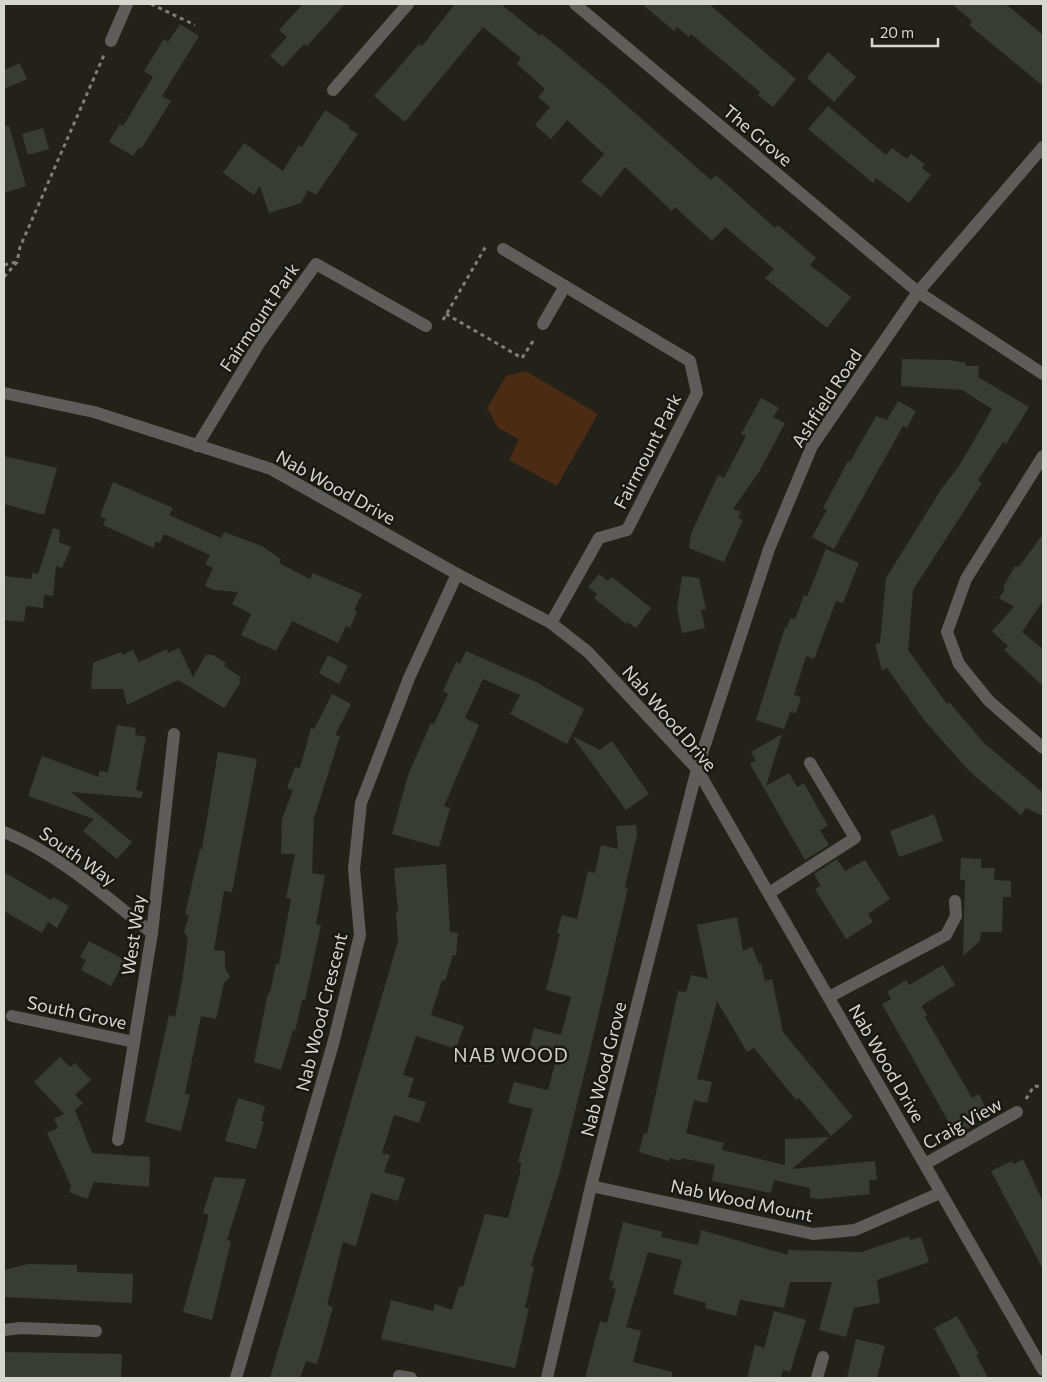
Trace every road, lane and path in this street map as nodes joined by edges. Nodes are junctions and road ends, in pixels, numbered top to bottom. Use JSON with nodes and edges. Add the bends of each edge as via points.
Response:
{"nodes":[{"id":1,"x":127,"y":4,"type":"edge"},
{"id":2,"x":151,"y":4,"type":"edge"},
{"id":3,"x":408,"y":4,"type":"edge"},
{"id":4,"x":575,"y":4,"type":"edge"},
{"id":5,"x":195,"y":25,"type":"dead end"},
{"id":6,"x":111,"y":41,"type":"joint"},
{"id":7,"x":333,"y":90,"type":"dead end"},
{"id":8,"x":1043,"y":147,"type":"edge"},
{"id":9,"x":503,"y":249,"type":"joint"},
{"id":10,"x":17,"y":262,"type":"junction"},
{"id":11,"x":4,"y":266,"type":"edge"},
{"id":12,"x":4,"y":278,"type":"edge"},
{"id":13,"x":565,"y":286,"type":"junction"},
{"id":14,"x":918,"y":292,"type":"junction"},
{"id":15,"x":446,"y":314,"type":"junction"},
{"id":16,"x":543,"y":324,"type":"joint"},
{"id":17,"x":426,"y":326,"type":"dead end"},
{"id":18,"x":440,"y":326,"type":"dead end"},
{"id":19,"x":1043,"y":374,"type":"edge"},
{"id":20,"x":4,"y":393,"type":"edge"},
{"id":21,"x":197,"y":446,"type":"junction"},
{"id":22,"x":1043,"y":456,"type":"edge"},
{"id":23,"x":457,"y":574,"type":"junction"},
{"id":24,"x":551,"y":623,"type":"junction"},
{"id":25,"x":174,"y":734,"type":"dead end"},
{"id":26,"x":1043,"y":748,"type":"edge"},
{"id":27,"x":810,"y":763,"type":"dead end"},
{"id":28,"x":697,"y":769,"type":"junction"},
{"id":29,"x":4,"y":832,"type":"edge"},
{"id":30,"x":769,"y":894,"type":"junction"},
{"id":31,"x":955,"y":901,"type":"dead end"},
{"id":32,"x":152,"y":933,"type":"junction"},
{"id":33,"x":829,"y":997,"type":"junction"},
{"id":34,"x":12,"y":1016,"type":"dead end"},
{"id":35,"x":134,"y":1042,"type":"junction"},
{"id":36,"x":1043,"y":1087,"type":"edge"},
{"id":37,"x":1017,"y":1112,"type":"joint"},
{"id":38,"x":118,"y":1140,"type":"dead end"},
{"id":39,"x":925,"y":1164,"type":"junction"},
{"id":40,"x":591,"y":1186,"type":"junction"},
{"id":41,"x":940,"y":1193,"type":"junction"},
{"id":42,"x":4,"y":1330,"type":"edge"},
{"id":43,"x":96,"y":1331,"type":"dead end"},
{"id":44,"x":823,"y":1357,"type":"dead end"},
{"id":45,"x":1043,"y":1370,"type":"edge"},
{"id":46,"x":236,"y":1378,"type":"edge"},
{"id":47,"x":548,"y":1378,"type":"edge"},
{"id":48,"x":818,"y":1378,"type":"edge"}],
"edges":[{"from":1,"to":6,"type":"street"},
{"from":2,"to":5,"type":"path"},
{"from":3,"to":7,"type":"street"},
{"from":4,"to":14,"type":"street","name":"The Grove"},
{"from":6,"to":10,"type":"path","via":[[20,247]]},
{"from":8,"to":14,"type":"street","name":"Ashfield Road"},
{"from":9,"to":13,"type":"street","name":"Fairmount Park"},
{"from":9,"to":15,"type":"path","via":[[488,242]]},
{"from":10,"to":11,"type":"path"},
{"from":10,"to":12,"type":"path"},
{"from":13,"to":16,"type":"street"},
{"from":13,"to":24,"type":"street","name":"Fairmount Park","via":[[690,361],[698,393],[627,530],[599,538]]},
{"from":14,"to":19,"type":"street","name":"The Grove"},
{"from":14,"to":28,"type":"street","name":"Ashfield Road","via":[[812,446],[769,548]]},
{"from":15,"to":16,"type":"path","via":[[522,358]]},
{"from":15,"to":18,"type":"path"},
{"from":17,"to":21,"type":"street","name":"Fairmount Park","via":[[316,264],[260,342]]},
{"from":20,"to":21,"type":"street","name":"Nab Wood Drive","via":[[94,412]]},
{"from":21,"to":23,"type":"street","name":"Nab Wood Drive","via":[[271,469]]},
{"from":22,"to":26,"type":"street","via":[[966,579],[947,632],[959,664],[989,701]]},
{"from":23,"to":24,"type":"street","name":"Nab Wood Drive"},
{"from":23,"to":46,"type":"street","name":"Nab Wood Crescent","via":[[409,678],[361,803],[354,869],[360,935],[333,1044]]},
{"from":24,"to":28,"type":"street","name":"Nab Wood Drive","via":[[588,652]]},
{"from":25,"to":32,"type":"street","name":"West Way"},
{"from":27,"to":30,"type":"street","via":[[855,838]]},
{"from":28,"to":30,"type":"street","name":"Nab Wood Drive"},
{"from":28,"to":40,"type":"street","name":"Nab Wood Grove"},
{"from":29,"to":32,"type":"street","name":"South Way","via":[[24,840],[87,882]]},
{"from":30,"to":33,"type":"street","name":"Nab Wood Drive"},
{"from":31,"to":33,"type":"street","via":[[956,916],[950,930],[933,943]]},
{"from":32,"to":35,"type":"street","name":"West Way"},
{"from":33,"to":39,"type":"street","name":"Nab Wood Drive"},
{"from":34,"to":35,"type":"street","name":"South Grove"},
{"from":35,"to":38,"type":"street","name":"West Way"},
{"from":36,"to":37,"type":"path","via":[[1034,1086]]},
{"from":37,"to":39,"type":"street","name":"Craig View"},
{"from":39,"to":41,"type":"street","name":"Nab Wood Drive"},
{"from":40,"to":41,"type":"street","name":"Nab Wood Mount","via":[[814,1234],[855,1230]]},
{"from":40,"to":47,"type":"street","name":"Nab Wood Grove"},
{"from":41,"to":45,"type":"street","name":"Nab Wood Drive"},
{"from":42,"to":43,"type":"street"},
{"from":44,"to":48,"type":"street"}]}
